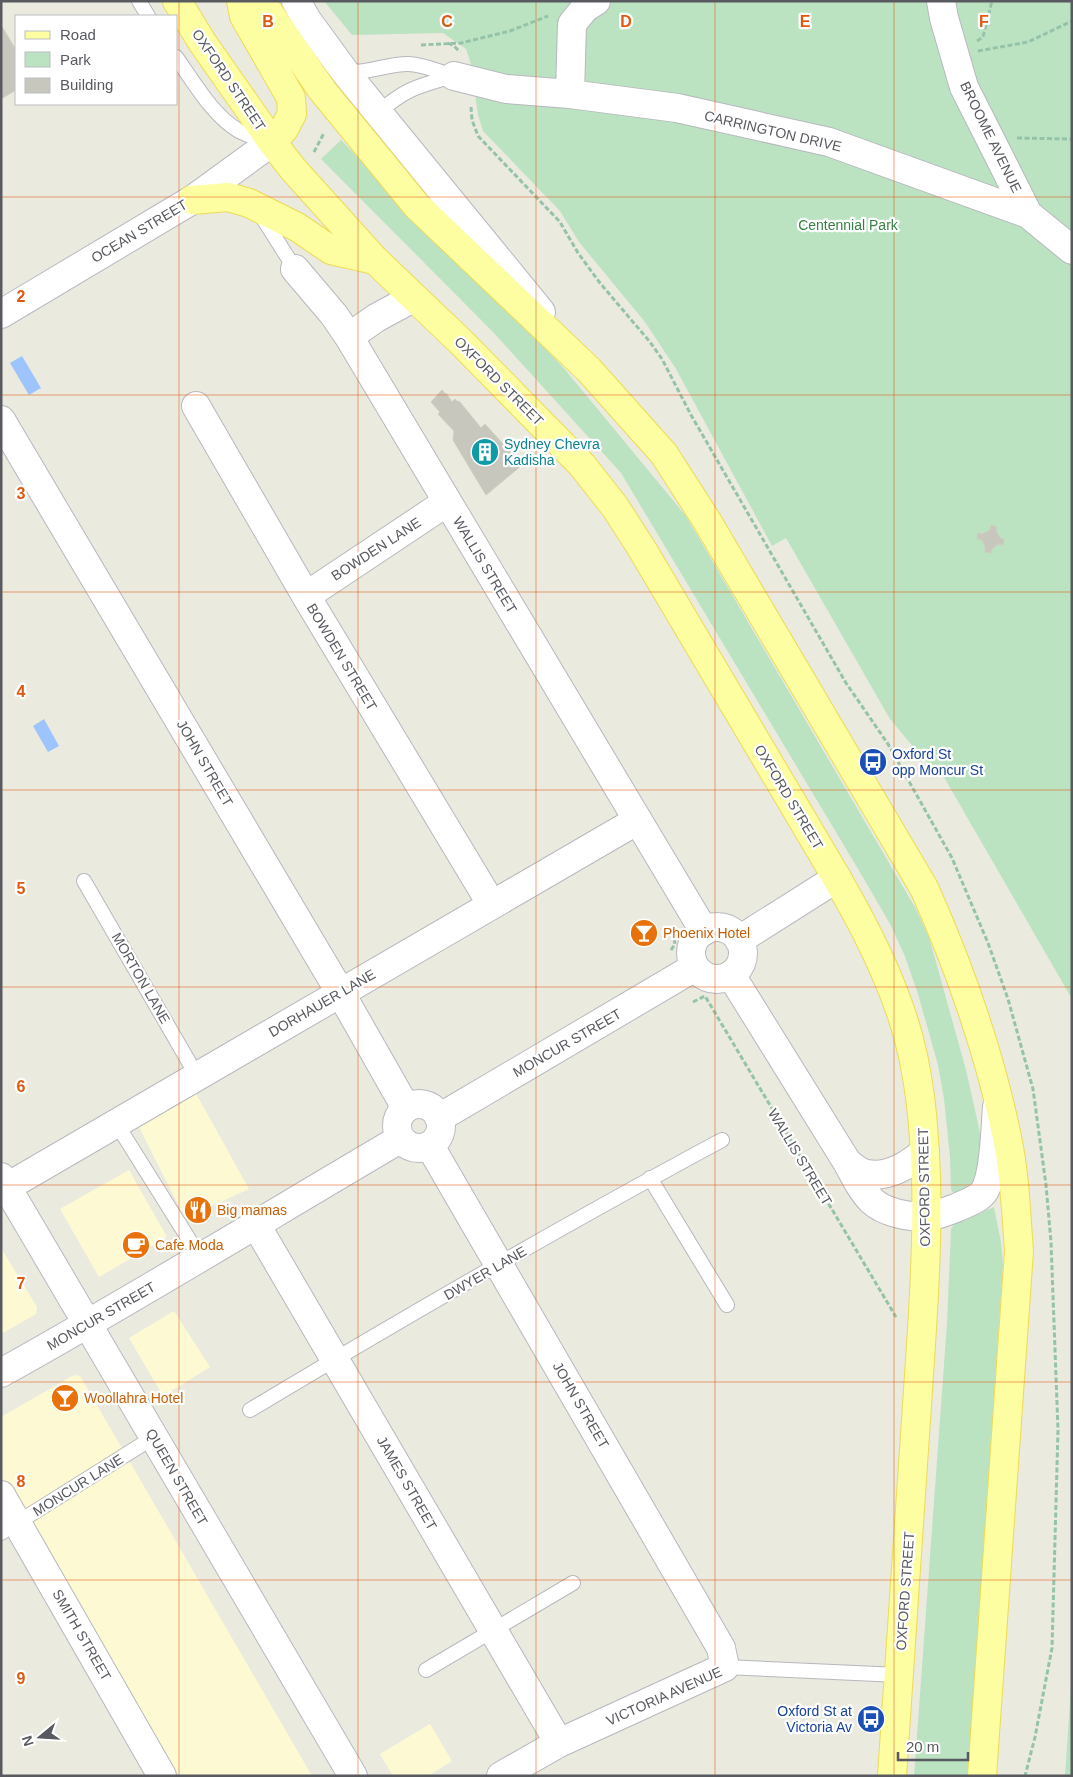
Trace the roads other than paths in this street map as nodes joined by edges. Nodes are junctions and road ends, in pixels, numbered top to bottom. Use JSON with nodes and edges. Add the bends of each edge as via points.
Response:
{"nodes":[{"id":1,"x":139,"y":1,"type":"edge"},
{"id":2,"x":177,"y":1,"type":"edge"},
{"id":3,"x":241,"y":1,"type":"edge"},
{"id":4,"x":261,"y":1,"type":"edge"},
{"id":5,"x":296,"y":1,"type":"edge"},
{"id":6,"x":596,"y":1,"type":"edge"},
{"id":7,"x":941,"y":1,"type":"edge"},
{"id":8,"x":147,"y":15,"type":"edge"},
{"id":9,"x":178,"y":61,"type":"edge"},
{"id":10,"x":345,"y":72,"type":"junction"},
{"id":11,"x":454,"y":76,"type":"junction"},
{"id":12,"x":570,"y":94,"type":"junction"},
{"id":13,"x":378,"y":113,"type":"junction"},
{"id":14,"x":272,"y":142,"type":"junction"},
{"id":15,"x":192,"y":200,"type":"junction"},
{"id":16,"x":255,"y":206,"type":"junction"},
{"id":17,"x":1028,"y":214,"type":"junction"},
{"id":18,"x":1072,"y":250,"type":"edge"},
{"id":19,"x":375,"y":260,"type":"junction"},
{"id":20,"x":295,"y":269,"type":"joint"},
{"id":21,"x":413,"y":298,"type":"junction"},
{"id":22,"x":1,"y":314,"type":"edge"},
{"id":23,"x":349,"y":338,"type":"junction"},
{"id":24,"x":589,"y":370,"type":"junction"},
{"id":25,"x":196,"y":406,"type":"dead end"},
{"id":26,"x":1,"y":420,"type":"edge"},
{"id":27,"x":447,"y":502,"type":"junction"},
{"id":28,"x":306,"y":596,"type":"junction"},
{"id":29,"x":638,"y":820,"type":"junction"},
{"id":30,"x":837,"y":878,"type":"junction"},
{"id":31,"x":84,"y":881,"type":"dead end"},
{"id":32,"x":492,"y":905,"type":"junction"},
{"id":33,"x":704,"y":931,"type":"junction"},
{"id":34,"x":739,"y":940,"type":"junction"},
{"id":35,"x":695,"y":967,"type":"junction"},
{"id":36,"x":731,"y":975,"type":"junction"},
{"id":37,"x":340,"y":992,"type":"junction"},
{"id":38,"x":197,"y":1076,"type":"junction"},
{"id":39,"x":997,"y":1098,"type":"junction"},
{"id":40,"x":406,"y":1108,"type":"junction"},
{"id":41,"x":440,"y":1118,"type":"junction"},
{"id":42,"x":116,"y":1123,"type":"junction"},
{"id":43,"x":400,"y":1139,"type":"junction"},
{"id":44,"x":722,"y":1140,"type":"dead end"},
{"id":45,"x":430,"y":1146,"type":"junction"},
{"id":46,"x":925,"y":1151,"type":"junction"},
{"id":47,"x":847,"y":1162,"type":"junction"},
{"id":48,"x":650,"y":1178,"type":"junction"},
{"id":49,"x":4,"y":1182,"type":"edge"},
{"id":50,"x":927,"y":1217,"type":"junction"},
{"id":51,"x":255,"y":1223,"type":"junction"},
{"id":52,"x":200,"y":1257,"type":"junction"},
{"id":53,"x":499,"y":1264,"type":"junction"},
{"id":54,"x":727,"y":1305,"type":"dead end"},
{"id":55,"x":88,"y":1325,"type":"junction"},
{"id":56,"x":334,"y":1359,"type":"junction"},
{"id":57,"x":1,"y":1373,"type":"edge"},
{"id":58,"x":250,"y":1410,"type":"dead end"},
{"id":59,"x":154,"y":1437,"type":"junction"},
{"id":60,"x":1,"y":1495,"type":"edge"},
{"id":61,"x":9,"y":1528,"type":"edge"},
{"id":62,"x":573,"y":1583,"type":"dead end"},
{"id":63,"x":493,"y":1630,"type":"junction"},
{"id":64,"x":725,"y":1667,"type":"junction"},
{"id":65,"x":426,"y":1670,"type":"dead end"},
{"id":66,"x":899,"y":1675,"type":"junction"},
{"id":67,"x":559,"y":1743,"type":"junction"},
{"id":68,"x":529,"y":1769,"type":"edge"},
{"id":69,"x":350,"y":1775,"type":"edge"},
{"id":70,"x":162,"y":1776,"type":"edge"},
{"id":71,"x":501,"y":1776,"type":"edge"},
{"id":72,"x":892,"y":1776,"type":"edge"},
{"id":73,"x":982,"y":1776,"type":"edge"}],
"edges":[{"from":1,"to":8,"type":"lane"},
{"from":2,"to":14,"type":"main road","name":"OXFORD STREET"},
{"from":3,"to":14,"type":"main road","via":[[244,16],[291,98],[292,114]]},
{"from":4,"to":24,"type":"main road","via":[[322,90],[416,205]]},
{"from":5,"to":10,"type":"street"},
{"from":6,"to":12,"type":"street","via":[[585,8],[572,24]]},
{"from":7,"to":17,"type":"street","name":"BROOME AVENUE","via":[[964,87]]},
{"from":9,"to":14,"type":"lane","via":[[225,120],[248,135]]},
{"from":10,"to":11,"type":"lane","name":"CARRINGTON DRIVE","via":[[366,72],[408,64]]},
{"from":10,"to":13,"type":"street"},
{"from":11,"to":12,"type":"street","name":"CARRINGTON DRIVE","via":[[506,89]]},
{"from":11,"to":13,"type":"lane","via":[[408,90]]},
{"from":12,"to":17,"type":"street","name":"CARRINGTON DRIVE","via":[[677,108],[830,142]]},
{"from":13,"to":24,"type":"street"},
{"from":14,"to":15,"type":"street","name":"OCEAN STREET"},
{"from":14,"to":19,"type":"main road","name":"OXFORD STREET"},
{"from":15,"to":16,"type":"main road","via":[[228,197]]},
{"from":15,"to":22,"type":"street","name":"OCEAN STREET"},
{"from":16,"to":19,"type":"main road","via":[[297,227],[331,250]]},
{"from":16,"to":20,"type":"lane","name":"WALLIS STREET"},
{"from":17,"to":18,"type":"street","name":"CARRINGTON DRIVE"},
{"from":19,"to":21,"type":"main road","name":"OXFORD STREET"},
{"from":20,"to":23,"type":"street","name":"WALLIS STREET"},
{"from":21,"to":23,"type":"street","via":[[376,318]]},
{"from":21,"to":30,"type":"main road","name":"OXFORD STREET","via":[[461,342],[593,478],[642,549]]},
{"from":23,"to":27,"type":"street","name":"WALLIS STREET"},
{"from":24,"to":39,"type":"main road","via":[[664,454],[924,888],[966,991]]},
{"from":25,"to":28,"type":"street","name":"BOWDEN STREET"},
{"from":26,"to":37,"type":"street","name":"JOHN STREET"},
{"from":27,"to":28,"type":"street","name":"BOWDEN LANE"},
{"from":27,"to":29,"type":"street","name":"WALLIS STREET"},
{"from":28,"to":32,"type":"street","name":"BOWDEN STREET"},
{"from":29,"to":32,"type":"street","name":"DORHAUER LANE"},
{"from":29,"to":33,"type":"street","name":"WALLIS STREET"},
{"from":30,"to":34,"type":"street"},
{"from":30,"to":46,"type":"main road","name":"OXFORD STREET","via":[[873,945],[905,1023],[915,1063]]},
{"from":31,"to":38,"type":"lane","name":"MORTON LANE"},
{"from":32,"to":37,"type":"street","name":"DORHAUER LANE"},
{"from":33,"to":34,"type":"street","via":[[719,927],[727,929]]},
{"from":33,"to":35,"type":"street","via":[[693,943],[691,951]]},
{"from":34,"to":36,"type":"street","via":[[741,963]]},
{"from":35,"to":36,"type":"street","via":[[715,979]]},
{"from":35,"to":41,"type":"street","name":"MONCUR STREET"},
{"from":36,"to":47,"type":"street"},
{"from":37,"to":38,"type":"street","name":"DORHAUER LANE"},
{"from":37,"to":40,"type":"street","name":"JOHN STREET"},
{"from":38,"to":42,"type":"street","name":"DORHAUER LANE"},
{"from":39,"to":50,"type":"street","via":[[991,1172],[985,1190],[972,1201]]},
{"from":39,"to":73,"type":"main road","via":[[1013,1177],[1019,1251]]},
{"from":40,"to":41,"type":"street","via":[[421,1104],[435,1111]]},
{"from":40,"to":43,"type":"street","via":[[397,1123]]},
{"from":41,"to":45,"type":"street","via":[[440,1135]]},
{"from":42,"to":49,"type":"street","name":"DORHAUER LANE"},
{"from":42,"to":52,"type":"lane"},
{"from":43,"to":45,"type":"street","via":[[415,1149]]},
{"from":43,"to":51,"type":"street","name":"MONCUR STREET"},
{"from":44,"to":48,"type":"lane","name":"DWYER LANE"},
{"from":45,"to":53,"type":"street","name":"JOHN STREET"},
{"from":46,"to":47,"type":"street","via":[[904,1166],[879,1175],[866,1174]]},
{"from":46,"to":50,"type":"main road","name":"OXFORD STREET"},
{"from":47,"to":50,"type":"street","via":[[862,1190],[873,1202],[902,1215]]},
{"from":48,"to":53,"type":"lane","name":"DWYER LANE"},
{"from":48,"to":54,"type":"lane"},
{"from":49,"to":55,"type":"street","name":"QUEEN STREET"},
{"from":50,"to":66,"type":"main road","name":"OXFORD STREET"},
{"from":51,"to":52,"type":"street","name":"MONCUR STREET"},
{"from":51,"to":56,"type":"street","name":"JAMES STREET"},
{"from":52,"to":55,"type":"street","name":"MONCUR STREET"},
{"from":53,"to":56,"type":"lane","name":"DWYER LANE"},
{"from":53,"to":64,"type":"street","name":"JOHN STREET","via":[[721,1648]]},
{"from":55,"to":57,"type":"street","name":"MONCUR STREET"},
{"from":55,"to":59,"type":"street","name":"QUEEN STREET"},
{"from":56,"to":58,"type":"lane","name":"DWYER LANE"},
{"from":56,"to":63,"type":"street","name":"JAMES STREET"},
{"from":59,"to":61,"type":"lane","name":"MONCUR LANE"},
{"from":59,"to":69,"type":"street","name":"QUEEN STREET"},
{"from":60,"to":61,"type":"street","name":"SMITH STREET"},
{"from":61,"to":70,"type":"street","name":"SMITH STREET"},
{"from":62,"to":63,"type":"lane"},
{"from":63,"to":65,"type":"lane"},
{"from":63,"to":67,"type":"street","name":"JAMES STREET"},
{"from":64,"to":66,"type":"lane","name":"VICTORIA AVENUE"},
{"from":64,"to":67,"type":"street","name":"VICTORIA AVENUE"},
{"from":66,"to":72,"type":"main road","name":"OXFORD STREET"},
{"from":67,"to":68,"type":"street","name":"VICTORIA AVENUE"},
{"from":68,"to":71,"type":"street","name":"VICTORIA AVENUE"}]}
